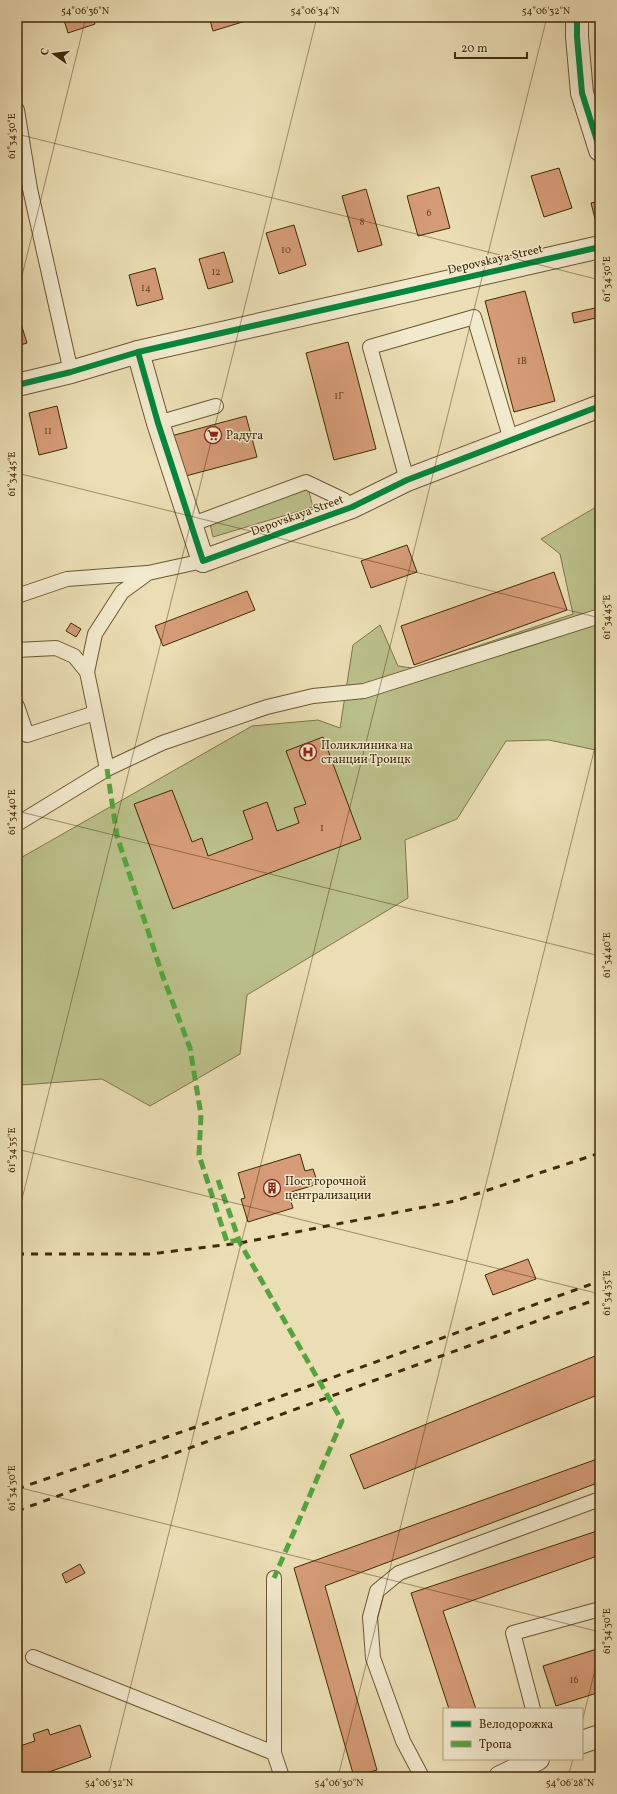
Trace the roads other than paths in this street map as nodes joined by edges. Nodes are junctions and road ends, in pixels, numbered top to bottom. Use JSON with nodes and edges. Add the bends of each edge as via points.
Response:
{"nodes":[{"id":1,"x":577,"y":17,"type":"edge"},
{"id":2,"x":17,"y":110,"type":"edge"},
{"id":3,"x":600,"y":150,"type":"edge"},
{"id":4,"x":600,"y":246,"type":"edge"},
{"id":5,"x":138,"y":352,"type":"junction"},
{"id":6,"x":71,"y":372,"type":"junction"},
{"id":7,"x":17,"y":385,"type":"edge"},
{"id":8,"x":216,"y":406,"type":"dead end"},
{"id":9,"x":600,"y":406,"type":"edge"},
{"id":10,"x":158,"y":423,"type":"junction"},
{"id":11,"x":511,"y":440,"type":"junction"},
{"id":12,"x":407,"y":480,"type":"junction"},
{"id":13,"x":352,"y":507,"type":"junction"},
{"id":14,"x":190,"y":525,"type":"junction"},
{"id":15,"x":203,"y":561,"type":"junction"},
{"id":16,"x":148,"y":573,"type":"junction"},
{"id":17,"x":17,"y":596,"type":"edge"},
{"id":18,"x":600,"y":616,"type":"edge"},
{"id":19,"x":17,"y":650,"type":"edge"},
{"id":20,"x":87,"y":672,"type":"junction"},
{"id":21,"x":17,"y":706,"type":"edge"},
{"id":22,"x":95,"y":713,"type":"junction"},
{"id":23,"x":107,"y":769,"type":"junction"},
{"id":24,"x":17,"y":824,"type":"edge"},
{"id":25,"x":600,"y":1499,"type":"edge"},
{"id":26,"x":274,"y":1578,"type":"dead end"},
{"id":27,"x":600,"y":1609,"type":"edge"},
{"id":28,"x":33,"y":1657,"type":"dead end"},
{"id":29,"x":534,"y":1708,"type":"edge"},
{"id":30,"x":600,"y":1736,"type":"edge"},
{"id":31,"x":583,"y":1742,"type":"edge"},
{"id":32,"x":274,"y":1753,"type":"junction"},
{"id":33,"x":536,"y":1760,"type":"edge"},
{"id":34,"x":282,"y":1777,"type":"edge"},
{"id":35,"x":422,"y":1777,"type":"edge"},
{"id":36,"x":500,"y":1777,"type":"edge"}],
"edges":[{"from":1,"to":3,"type":"street","via":[[582,92]]},
{"from":2,"to":6,"type":"lane","via":[[30,189]]},
{"from":4,"to":5,"type":"street","name":"Depovskaya Street"},
{"from":5,"to":6,"type":"street","name":"Depovskaya Street"},
{"from":5,"to":10,"type":"street"},
{"from":6,"to":7,"type":"street","name":"Depovskaya Street"},
{"from":8,"to":10,"type":"lane"},
{"from":9,"to":11,"type":"street","name":"Depovskaya Street"},
{"from":10,"to":14,"type":"street"},
{"from":11,"to":12,"type":"street","name":"Depovskaya Street"},
{"from":11,"to":12,"type":"lane","via":[[474,317],[370,347]]},
{"from":12,"to":13,"type":"street","name":"Depovskaya Street"},
{"from":13,"to":14,"type":"lane","via":[[344,500],[306,482]]},
{"from":13,"to":15,"type":"street","name":"Depovskaya Street"},
{"from":14,"to":15,"type":"street"},
{"from":15,"to":16,"type":"lane"},
{"from":16,"to":17,"type":"lane","via":[[67,579]]},
{"from":16,"to":20,"type":"lane","via":[[122,592],[95,634]]},
{"from":18,"to":23,"type":"lane","via":[[364,691],[313,696],[267,707],[162,743]]},
{"from":19,"to":20,"type":"lane","via":[[56,648],[74,656]]},
{"from":20,"to":22,"type":"lane"},
{"from":21,"to":22,"type":"lane","via":[[27,735]]},
{"from":22,"to":23,"type":"lane"},
{"from":23,"to":24,"type":"lane"},
{"from":25,"to":35,"type":"lane","via":[[399,1572],[377,1590],[370,1617],[372,1658],[403,1741]]},
{"from":26,"to":32,"type":"lane"},
{"from":27,"to":29,"type":"lane","via":[[514,1633]]},
{"from":28,"to":32,"type":"lane"},
{"from":30,"to":31,"type":"street"},
{"from":32,"to":34,"type":"lane"},
{"from":33,"to":36,"type":"street"}]}
